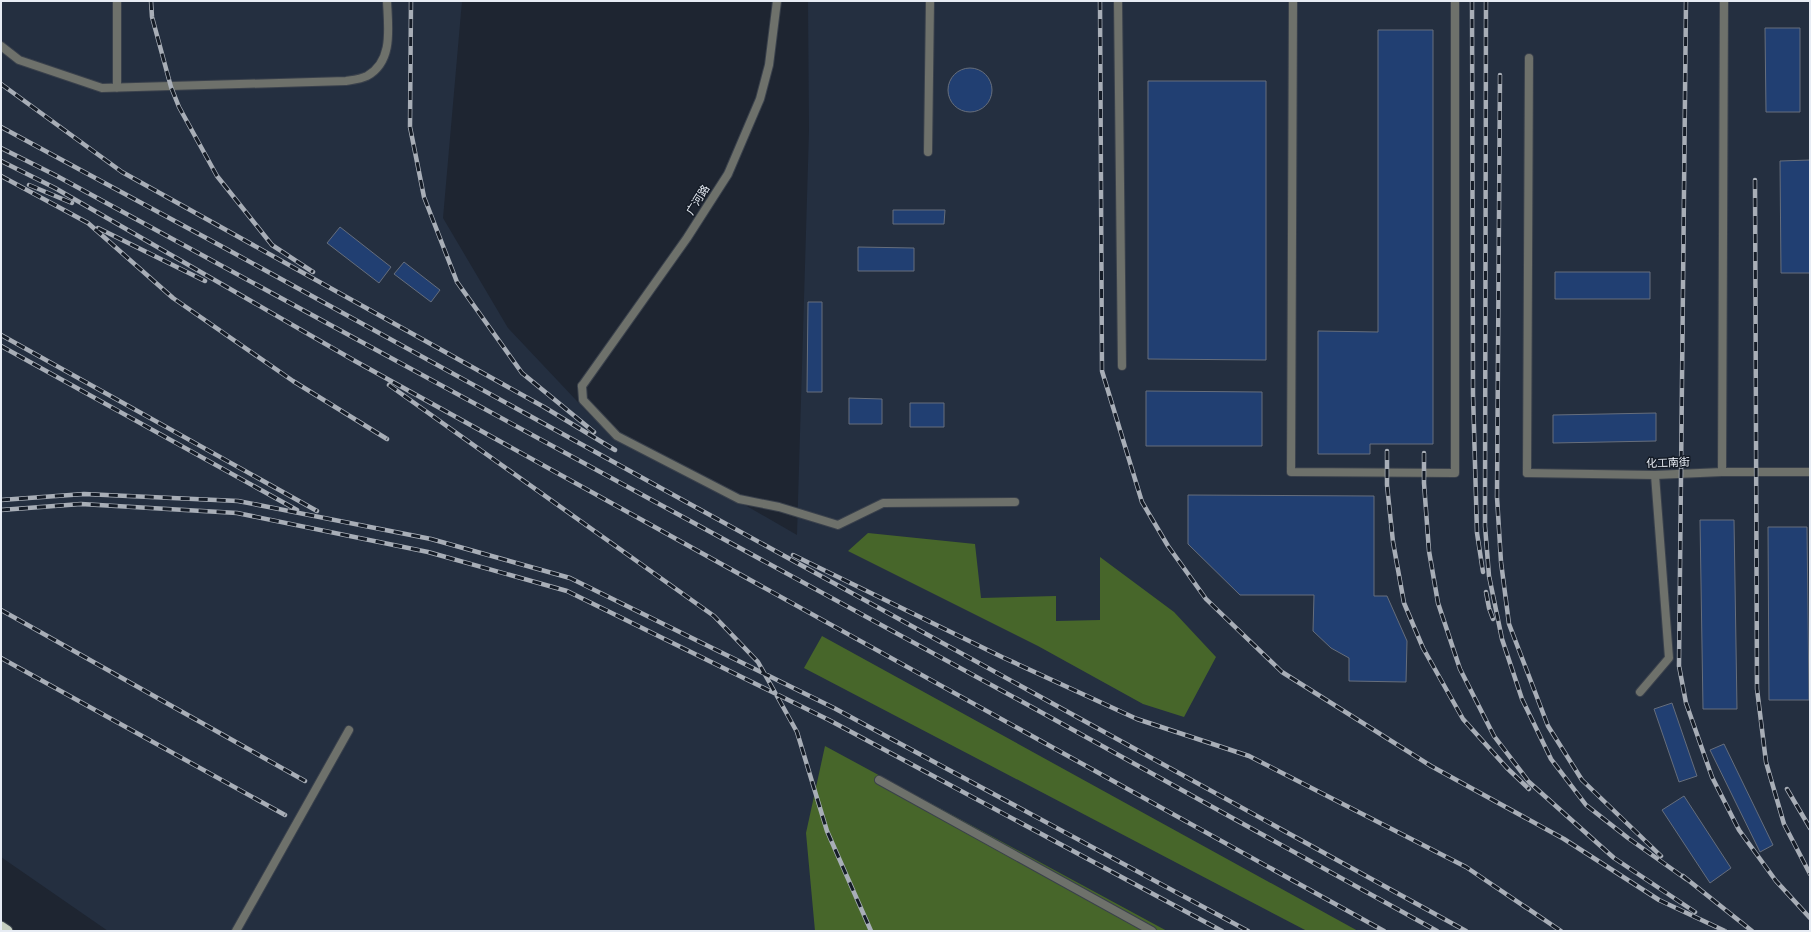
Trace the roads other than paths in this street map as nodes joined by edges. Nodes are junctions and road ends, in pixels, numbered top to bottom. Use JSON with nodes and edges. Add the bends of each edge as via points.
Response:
{"nodes":[{"id":1,"x":118,"y":1,"type":"edge"},
{"id":2,"x":387,"y":1,"type":"edge"},
{"id":3,"x":777,"y":1,"type":"edge"},
{"id":4,"x":930,"y":1,"type":"edge"},
{"id":5,"x":1118,"y":1,"type":"edge"},
{"id":6,"x":1293,"y":1,"type":"edge"},
{"id":7,"x":1455,"y":1,"type":"edge"},
{"id":8,"x":1724,"y":1,"type":"edge"},
{"id":9,"x":1,"y":46,"type":"edge"},
{"id":10,"x":1529,"y":58,"type":"dead end"},
{"id":11,"x":117,"y":88,"type":"junction"},
{"id":12,"x":928,"y":152,"type":"dead end"},
{"id":13,"x":1122,"y":366,"type":"dead end"},
{"id":14,"x":1722,"y":472,"type":"junction"},
{"id":15,"x":1810,"y":472,"type":"edge"},
{"id":16,"x":1655,"y":475,"type":"junction"},
{"id":17,"x":1015,"y":502,"type":"dead end"},
{"id":18,"x":1640,"y":692,"type":"dead end"},
{"id":19,"x":349,"y":730,"type":"dead end"},
{"id":20,"x":879,"y":780,"type":"dead end"},
{"id":21,"x":1,"y":927,"type":"edge"},
{"id":22,"x":7,"y":931,"type":"edge"},
{"id":23,"x":236,"y":931,"type":"edge"},
{"id":24,"x":1152,"y":931,"type":"edge"}],
"edges":[{"from":1,"to":11,"type":"street"},
{"from":2,"to":11,"type":"street","via":[[388,47],[385,58],[367,76],[346,81]]},
{"from":3,"to":17,"type":"street","name":"广河路","via":[[770,58],[760,99],[728,174],[687,238],[582,386],[583,400],[617,436],[739,499],[779,507],[838,525],[883,503]]},
{"from":4,"to":12,"type":"street"},
{"from":5,"to":13,"type":"street"},
{"from":6,"to":7,"type":"street","via":[[1291,472],[1447,473],[1454,473]]},
{"from":8,"to":14,"type":"street"},
{"from":9,"to":11,"type":"street","via":[[19,60],[102,88]]},
{"from":10,"to":16,"type":"street","name":"化工南街","via":[[1527,473]]},
{"from":14,"to":15,"type":"street","name":"化工南街"},
{"from":14,"to":16,"type":"street","name":"化工南街"},
{"from":16,"to":18,"type":"street","via":[[1669,658]]},
{"from":19,"to":23,"type":"street"},
{"from":20,"to":24,"type":"street"},
{"from":21,"to":22,"type":"highway"}]}
